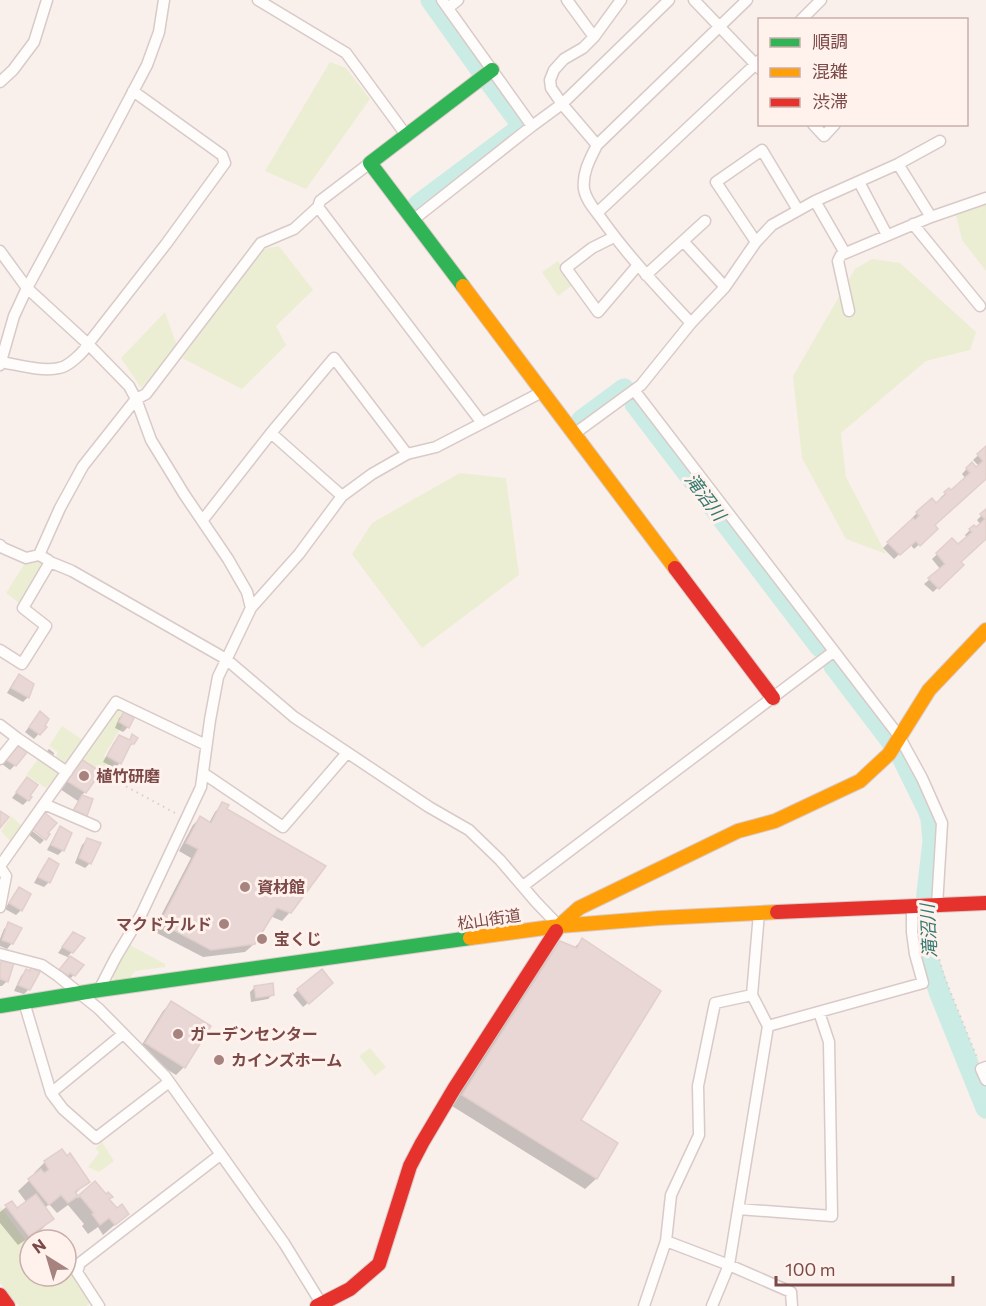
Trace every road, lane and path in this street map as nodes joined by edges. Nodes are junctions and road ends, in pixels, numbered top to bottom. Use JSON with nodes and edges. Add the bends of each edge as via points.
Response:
{"nodes":[{"id":1,"x":47,"y":0,"type":"edge"},
{"id":2,"x":164,"y":0,"type":"edge"},
{"id":3,"x":258,"y":0,"type":"edge"},
{"id":4,"x":458,"y":0,"type":"edge"},
{"id":5,"x":567,"y":0,"type":"edge"},
{"id":6,"x":621,"y":0,"type":"edge"},
{"id":7,"x":669,"y":0,"type":"edge"},
{"id":8,"x":694,"y":0,"type":"edge"},
{"id":9,"x":747,"y":0,"type":"edge"},
{"id":10,"x":821,"y":0,"type":"edge"},
{"id":11,"x":445,"y":4,"type":"edge"},
{"id":12,"x":806,"y":18,"type":"edge"},
{"id":13,"x":718,"y":26,"type":"junction"},
{"id":14,"x":594,"y":37,"type":"junction"},
{"id":15,"x":758,"y":64,"type":"edge"},
{"id":16,"x":492,"y":70,"type":"junction"},
{"id":17,"x":0,"y":82,"type":"edge"},
{"id":18,"x":133,"y":91,"type":"junction"},
{"id":19,"x":562,"y":104,"type":"junction"},
{"id":20,"x":532,"y":126,"type":"junction"},
{"id":21,"x":815,"y":126,"type":"edge"},
{"id":22,"x":833,"y":126,"type":"edge"},
{"id":23,"x":406,"y":135,"type":"junction"},
{"id":24,"x":940,"y":141,"type":"dead end"},
{"id":25,"x":597,"y":145,"type":"junction"},
{"id":26,"x":370,"y":163,"type":"junction"},
{"id":27,"x":898,"y":164,"type":"junction"},
{"id":28,"x":859,"y":182,"type":"junction"},
{"id":29,"x":986,"y":198,"type":"edge"},
{"id":30,"x":815,"y":201,"type":"junction"},
{"id":31,"x":318,"y":207,"type":"junction"},
{"id":32,"x":798,"y":210,"type":"junction"},
{"id":33,"x":597,"y":213,"type":"junction"},
{"id":34,"x":931,"y":217,"type":"junction"},
{"id":35,"x":412,"y":220,"type":"junction"},
{"id":36,"x":705,"y":221,"type":"dead end"},
{"id":37,"x":913,"y":224,"type":"junction"},
{"id":38,"x":887,"y":235,"type":"junction"},
{"id":39,"x":614,"y":237,"type":"junction"},
{"id":40,"x":683,"y":241,"type":"junction"},
{"id":41,"x":756,"y":242,"type":"junction"},
{"id":42,"x":0,"y":251,"type":"edge"},
{"id":43,"x":845,"y":253,"type":"junction"},
{"id":44,"x":638,"y":265,"type":"junction"},
{"id":45,"x":646,"y":275,"type":"junction"},
{"id":46,"x":725,"y":287,"type":"junction"},
{"id":47,"x":27,"y":288,"type":"junction"},
{"id":48,"x":980,"y":306,"type":"dead end"},
{"id":49,"x":849,"y":310,"type":"dead end"},
{"id":50,"x":691,"y":323,"type":"junction"},
{"id":51,"x":88,"y":344,"type":"junction"},
{"id":52,"x":1,"y":364,"type":"edge"},
{"id":53,"x":634,"y":390,"type":"junction"},
{"id":54,"x":542,"y":392,"type":"junction"},
{"id":55,"x":136,"y":399,"type":"junction"},
{"id":56,"x":482,"y":423,"type":"junction"},
{"id":57,"x":271,"y":433,"type":"junction"},
{"id":58,"x":574,"y":434,"type":"junction"},
{"id":59,"x":407,"y":454,"type":"junction"},
{"id":60,"x":342,"y":496,"type":"junction"},
{"id":61,"x":202,"y":521,"type":"junction"},
{"id":62,"x":0,"y":545,"type":"edge"},
{"id":63,"x":39,"y":555,"type":"junction"},
{"id":64,"x":50,"y":562,"type":"junction"},
{"id":65,"x":251,"y":608,"type":"junction"},
{"id":66,"x":986,"y":630,"type":"edge"},
{"id":67,"x":0,"y":650,"type":"edge"},
{"id":68,"x":833,"y":651,"type":"junction"},
{"id":69,"x":226,"y":659,"type":"junction"},
{"id":70,"x":773,"y":698,"type":"junction"},
{"id":71,"x":0,"y":725,"type":"edge"},
{"id":72,"x":899,"y":736,"type":"junction"},
{"id":73,"x":17,"y":738,"type":"junction"},
{"id":74,"x":206,"y":745,"type":"junction"},
{"id":75,"x":347,"y":753,"type":"junction"},
{"id":76,"x":0,"y":759,"type":"edge"},
{"id":77,"x":67,"y":772,"type":"junction"},
{"id":78,"x":203,"y":773,"type":"junction"},
{"id":79,"x":105,"y":775,"type":"dead end"},
{"id":80,"x":44,"y":804,"type":"junction"},
{"id":81,"x":186,"y":819,"type":"junction"},
{"id":82,"x":95,"y":826,"type":"dead end"},
{"id":83,"x":0,"y":866,"type":"edge"},
{"id":84,"x":523,"y":886,"type":"junction"},
{"id":85,"x":986,"y":903,"type":"edge"},
{"id":86,"x":935,"y":906,"type":"junction"},
{"id":87,"x":0,"y":907,"type":"edge"},
{"id":88,"x":915,"y":907,"type":"junction"},
{"id":89,"x":759,"y":913,"type":"junction"},
{"id":90,"x":560,"y":926,"type":"junction"},
{"id":91,"x":0,"y":954,"type":"edge"},
{"id":92,"x":99,"y":990,"type":"junction"},
{"id":93,"x":80,"y":993,"type":"junction"},
{"id":94,"x":752,"y":995,"type":"junction"},
{"id":95,"x":24,"y":1002,"type":"junction"},
{"id":96,"x":0,"y":1006,"type":"edge"},
{"id":97,"x":819,"y":1012,"type":"junction"},
{"id":98,"x":768,"y":1026,"type":"junction"},
{"id":99,"x":123,"y":1034,"type":"junction"},
{"id":100,"x":984,"y":1068,"type":"edge"},
{"id":101,"x":986,"y":1080,"type":"edge"},
{"id":102,"x":169,"y":1082,"type":"junction"},
{"id":103,"x":51,"y":1093,"type":"junction"},
{"id":104,"x":220,"y":1155,"type":"junction"},
{"id":105,"x":738,"y":1209,"type":"junction"},
{"id":106,"x":666,"y":1241,"type":"junction"},
{"id":107,"x":729,"y":1265,"type":"junction"},
{"id":108,"x":0,"y":1296,"type":"edge"},
{"id":109,"x":97,"y":1305,"type":"edge"},
{"id":110,"x":321,"y":1305,"type":"edge"},
{"id":111,"x":8,"y":1306,"type":"edge"},
{"id":112,"x":644,"y":1306,"type":"edge"},
{"id":113,"x":712,"y":1306,"type":"edge"},
{"id":114,"x":792,"y":1306,"type":"edge"}],
"edges":[{"from":1,"to":17,"type":"street","via":[[34,42]]},
{"from":2,"to":18,"type":"street","via":[[159,32]]},
{"from":3,"to":23,"type":"street","via":[[346,53]]},
{"from":4,"to":11,"type":"street"},
{"from":5,"to":14,"type":"street"},
{"from":6,"to":14,"type":"street"},
{"from":7,"to":19,"type":"street"},
{"from":8,"to":13,"type":"street"},
{"from":9,"to":13,"type":"street"},
{"from":10,"to":12,"type":"street"},
{"from":11,"to":16,"type":"street"},
{"from":13,"to":15,"type":"street"},
{"from":13,"to":25,"type":"street"},
{"from":14,"to":19,"type":"street","via":[[554,69],[551,88]]},
{"from":15,"to":33,"type":"street"},
{"from":16,"to":20,"type":"street"},
{"from":16,"to":23,"type":"street"},
{"from":18,"to":47,"type":"street"},
{"from":18,"to":51,"type":"street","via":[[222,155],[225,163]]},
{"from":19,"to":20,"type":"street"},
{"from":19,"to":25,"type":"street"},
{"from":20,"to":35,"type":"street"},
{"from":21,"to":22,"type":"street","via":[[824,136]]},
{"from":23,"to":26,"type":"street"},
{"from":24,"to":27,"type":"street"},
{"from":25,"to":33,"type":"street","via":[[586,168],[584,188]]},
{"from":26,"to":31,"type":"street","via":[[320,201]]},
{"from":26,"to":35,"type":"street"},
{"from":27,"to":28,"type":"street"},
{"from":27,"to":34,"type":"street"},
{"from":28,"to":30,"type":"street"},
{"from":28,"to":38,"type":"street"},
{"from":29,"to":34,"type":"street"},
{"from":30,"to":32,"type":"street"},
{"from":30,"to":43,"type":"street"},
{"from":31,"to":55,"type":"street","via":[[294,229],[261,243],[146,394]]},
{"from":31,"to":56,"type":"street"},
{"from":32,"to":41,"type":"street","via":[[772,225]]},
{"from":32,"to":41,"type":"street","via":[[762,150],[716,182]]},
{"from":33,"to":39,"type":"street"},
{"from":34,"to":37,"type":"street"},
{"from":35,"to":54,"type":"street"},
{"from":36,"to":40,"type":"street"},
{"from":37,"to":38,"type":"street"},
{"from":37,"to":48,"type":"street"},
{"from":38,"to":43,"type":"street"},
{"from":39,"to":44,"type":"street"},
{"from":39,"to":44,"type":"street","via":[[591,248],[566,268],[598,312]]},
{"from":40,"to":45,"type":"street"},
{"from":40,"to":46,"type":"street"},
{"from":41,"to":46,"type":"street"},
{"from":42,"to":47,"type":"street"},
{"from":43,"to":49,"type":"street","via":[[838,261]]},
{"from":44,"to":45,"type":"street"},
{"from":45,"to":50,"type":"street"},
{"from":46,"to":50,"type":"street"},
{"from":47,"to":51,"type":"street"},
{"from":47,"to":52,"type":"street"},
{"from":50,"to":53,"type":"street"},
{"from":51,"to":52,"type":"street","via":[[84,352],[61,368]]},
{"from":51,"to":55,"type":"street","via":[[129,386]]},
{"from":53,"to":58,"type":"street"},
{"from":53,"to":68,"type":"street"},
{"from":54,"to":56,"type":"street"},
{"from":54,"to":58,"type":"street"},
{"from":55,"to":61,"type":"street","via":[[151,440]]},
{"from":55,"to":63,"type":"street","via":[[83,466]]},
{"from":56,"to":59,"type":"street","via":[[436,447]]},
{"from":57,"to":59,"type":"street","via":[[334,358]]},
{"from":57,"to":60,"type":"street"},
{"from":57,"to":61,"type":"street"},
{"from":58,"to":70,"type":"street"},
{"from":59,"to":60,"type":"street"},
{"from":60,"to":65,"type":"street","via":[[299,554]]},
{"from":61,"to":65,"type":"street","via":[[247,592]]},
{"from":62,"to":63,"type":"street","via":[[27,558]]},
{"from":63,"to":64,"type":"street"},
{"from":64,"to":67,"type":"street","via":[[23,608],[46,626],[22,664]]},
{"from":64,"to":69,"type":"street"},
{"from":65,"to":69,"type":"street"},
{"from":66,"to":72,"type":"street","via":[[929,690]]},
{"from":68,"to":70,"type":"street"},
{"from":68,"to":72,"type":"street"},
{"from":69,"to":74,"type":"street","via":[[218,677]]},
{"from":69,"to":75,"type":"street","via":[[294,717]]},
{"from":70,"to":84,"type":"street"},
{"from":71,"to":73,"type":"street"},
{"from":72,"to":86,"type":"street","via":[[942,824]]},
{"from":72,"to":90,"type":"street","via":[[889,754],[860,781],[775,821],[738,831],[696,851],[579,908]]},
{"from":73,"to":76,"type":"street"},
{"from":73,"to":77,"type":"street"},
{"from":74,"to":77,"type":"street","via":[[116,702]]},
{"from":74,"to":78,"type":"street"},
{"from":75,"to":78,"type":"street","via":[[283,827]]},
{"from":75,"to":84,"type":"street","via":[[469,830]]},
{"from":77,"to":80,"type":"street"},
{"from":78,"to":81,"type":"street"},
{"from":79,"to":81,"type":"path"},
{"from":80,"to":82,"type":"street"},
{"from":80,"to":83,"type":"street"},
{"from":81,"to":92,"type":"street","via":[[141,915]]},
{"from":83,"to":87,"type":"street","via":[[6,876]]},
{"from":84,"to":90,"type":"street"},
{"from":85,"to":86,"type":"street","name":"松山街道"},
{"from":86,"to":88,"type":"street","name":"松山街道"},
{"from":86,"to":100,"type":"path","via":[[935,944],[944,976]]},
{"from":88,"to":89,"type":"street","name":"松山街道"},
{"from":88,"to":97,"type":"street","via":[[912,932],[923,983]]},
{"from":89,"to":90,"type":"street","name":"松山街道"},
{"from":89,"to":94,"type":"street"},
{"from":90,"to":92,"type":"street","name":"松山街道"},
{"from":90,"to":110,"type":"street","via":[[422,1143],[410,1166],[379,1264],[350,1289]]},
{"from":91,"to":93,"type":"street","via":[[42,965]]},
{"from":92,"to":93,"type":"street","name":"松山街道"},
{"from":93,"to":95,"type":"street","name":"松山街道"},
{"from":93,"to":99,"type":"street"},
{"from":94,"to":98,"type":"street"},
{"from":94,"to":106,"type":"street","via":[[715,1003],[698,1086],[699,1135],[671,1196]]},
{"from":95,"to":96,"type":"street","name":"松山街道"},
{"from":95,"to":103,"type":"street"},
{"from":97,"to":98,"type":"street"},
{"from":97,"to":105,"type":"street","via":[[829,1042],[832,1216]]},
{"from":98,"to":105,"type":"street"},
{"from":99,"to":102,"type":"street"},
{"from":99,"to":103,"type":"street"},
{"from":100,"to":101,"type":"street"},
{"from":102,"to":103,"type":"street","via":[[96,1138]]},
{"from":102,"to":104,"type":"street"},
{"from":104,"to":109,"type":"street","via":[[80,1263],[77,1272]]},
{"from":104,"to":110,"type":"street","via":[[284,1243]]},
{"from":105,"to":107,"type":"street"},
{"from":106,"to":107,"type":"street"},
{"from":106,"to":112,"type":"street"},
{"from":107,"to":113,"type":"street"},
{"from":107,"to":114,"type":"street","via":[[791,1292]]},
{"from":108,"to":111,"type":"street"}]}
